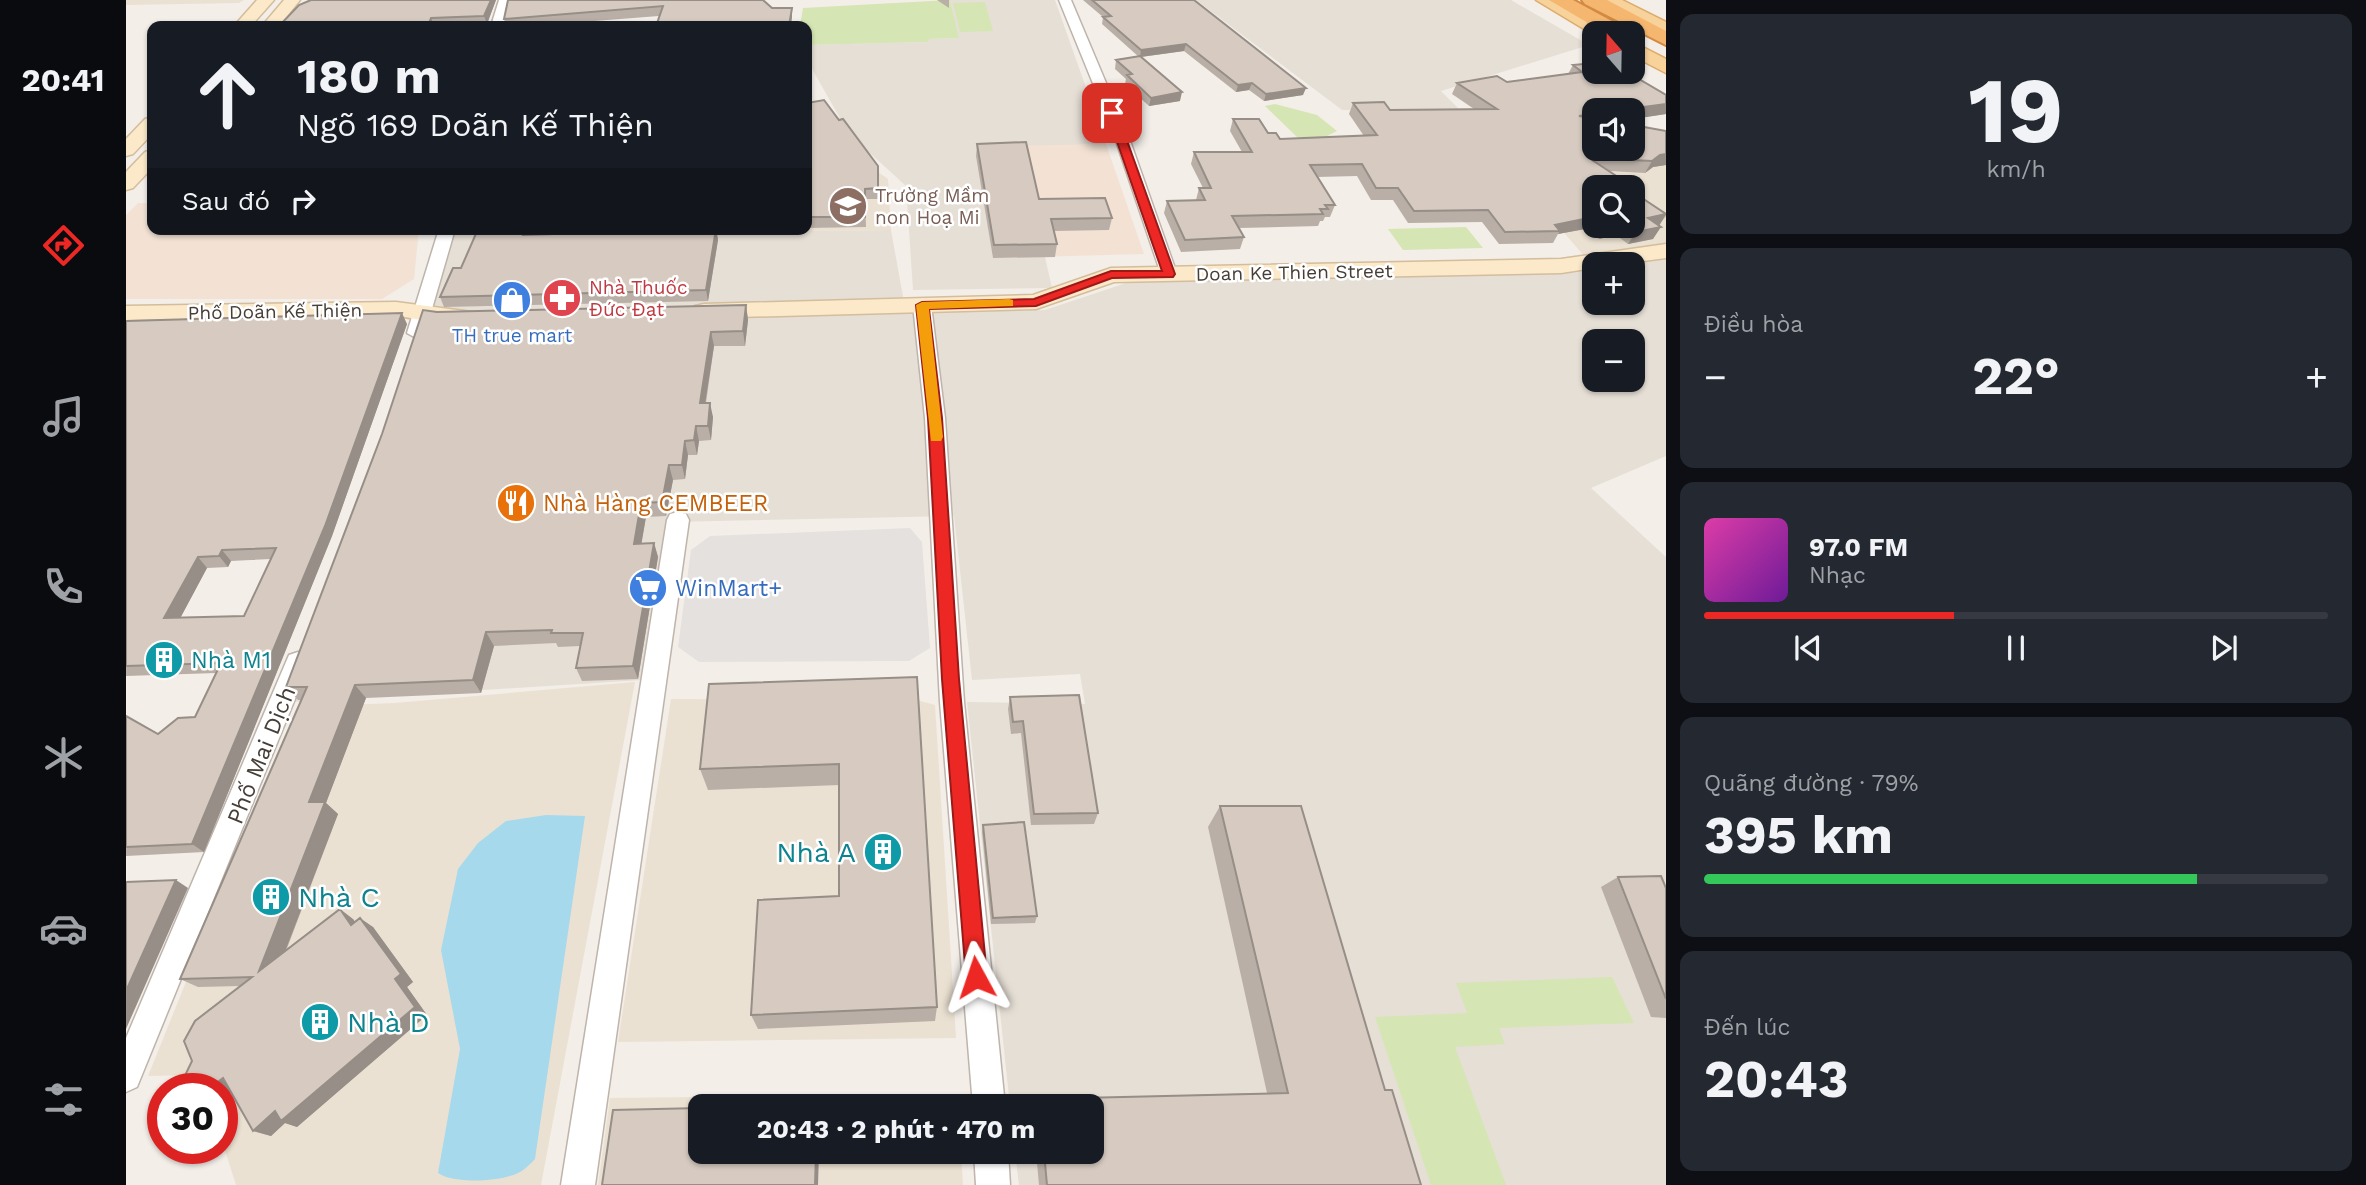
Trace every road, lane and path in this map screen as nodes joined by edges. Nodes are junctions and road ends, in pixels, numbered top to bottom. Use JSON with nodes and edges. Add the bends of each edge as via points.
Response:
{"nodes":[{"id":1,"x":266,"y":0,"type":"edge"},
{"id":2,"x":282,"y":0,"type":"edge"},
{"id":3,"x":292,"y":0,"type":"edge"},
{"id":4,"x":505,"y":0,"type":"edge"},
{"id":5,"x":1065,"y":0,"type":"edge"},
{"id":6,"x":1545,"y":0,"type":"edge"},
{"id":7,"x":1559,"y":0,"type":"edge"},
{"id":8,"x":1592,"y":0,"type":"edge"},
{"id":9,"x":1608,"y":0,"type":"edge"},
{"id":10,"x":247,"y":21,"type":"edge"},
{"id":11,"x":274,"y":21,"type":"edge"},
{"id":12,"x":499,"y":21,"type":"edge"},
{"id":13,"x":1583,"y":21,"type":"edge"},
{"id":14,"x":1598,"y":21,"type":"edge"},
{"id":15,"x":1666,"y":30,"type":"edge"},
{"id":16,"x":1666,"y":39,"type":"edge"},
{"id":17,"x":1645,"y":47,"type":"edge"},
{"id":18,"x":1645,"y":55,"type":"edge"},
{"id":19,"x":1666,"y":58,"type":"edge"},
{"id":20,"x":1666,"y":67,"type":"edge"},
{"id":21,"x":147,"y":128,"type":"edge"},
{"id":22,"x":126,"y":150,"type":"edge"},
{"id":23,"x":147,"y":161,"type":"edge"},
{"id":24,"x":126,"y":184,"type":"edge"},
{"id":25,"x":445,"y":235,"type":"edge"},
{"id":26,"x":1666,"y":251,"type":"edge"},
{"id":27,"x":1169,"y":274,"type":"junction"},
{"id":28,"x":922,"y":305,"type":"junction"},
{"id":29,"x":678,"y":312,"type":"edge"},
{"id":30,"x":126,"y":313,"type":"edge"},
{"id":31,"x":422,"y":314,"type":"junction"},
{"id":32,"x":483,"y":317,"type":"edge"},
{"id":33,"x":410,"y":351,"type":"edge"},
{"id":34,"x":678,"y":520,"type":"dead end"},
{"id":35,"x":305,"y":646,"type":"edge"},
{"id":36,"x":126,"y":1076,"type":"edge"},
{"id":37,"x":988,"y":1094,"type":"edge"},
{"id":38,"x":992,"y":1164,"type":"edge"},
{"id":39,"x":578,"y":1185,"type":"edge"},
{"id":40,"x":993,"y":1185,"type":"edge"}],
"edges":[{"from":1,"to":2,"type":"street"},
{"from":1,"to":10,"type":"street"},
{"from":3,"to":11,"type":"street"},
{"from":4,"to":12,"type":"street"},
{"from":5,"to":27,"type":"street","via":[[1121,135]]},
{"from":6,"to":13,"type":"main road"},
{"from":7,"to":14,"type":"highway"},
{"from":8,"to":16,"type":"highway"},
{"from":9,"to":15,"type":"main road"},
{"from":17,"to":19,"type":"highway"},
{"from":18,"to":20,"type":"main road"},
{"from":21,"to":22,"type":"street"},
{"from":23,"to":24,"type":"street"},
{"from":25,"to":31,"type":"street"},
{"from":26,"to":27,"type":"street","name":"Doan Ke Thien Street","via":[[1561,266]]},
{"from":27,"to":28,"type":"street","name":"Doan Ke Thien Street","via":[[1111,275],[1036,302]]},
{"from":28,"to":29,"type":"street","name":"Doan Ke Thien Street"},
{"from":28,"to":37,"type":"street","via":[[935,418],[952,702]]},
{"from":30,"to":31,"type":"street","name":"Phố Doãn Kế Thiện","via":[[396,309]]},
{"from":31,"to":32,"type":"street"},
{"from":31,"to":33,"type":"street"},
{"from":34,"to":39,"type":"street"},
{"from":35,"to":36,"type":"street","name":"Phố Mai Dịch"},
{"from":38,"to":40,"type":"street"}]}
